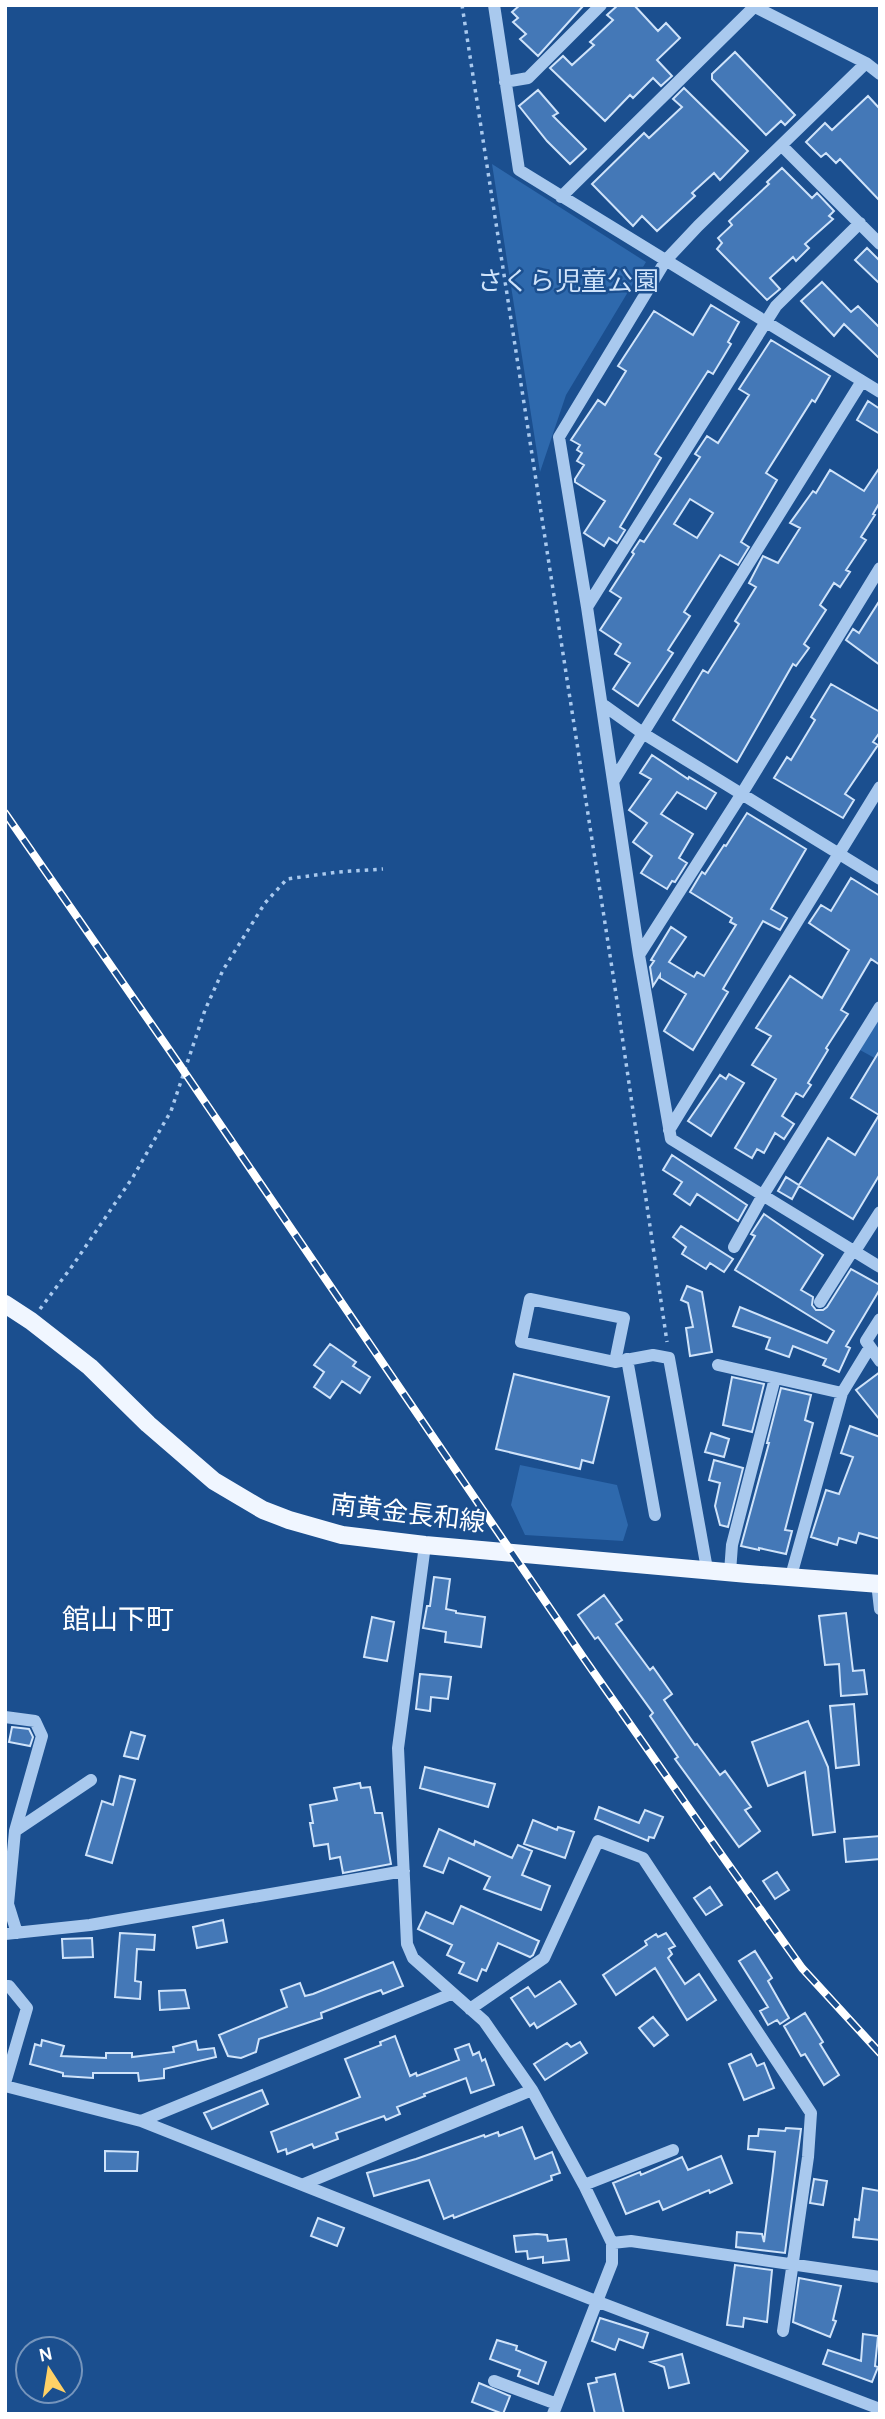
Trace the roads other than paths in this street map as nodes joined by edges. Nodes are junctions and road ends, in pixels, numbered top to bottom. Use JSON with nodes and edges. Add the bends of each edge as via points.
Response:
{"nodes":[{"id":1,"x":494,"y":5,"type":"edge"},
{"id":2,"x":601,"y":5,"type":"edge"},
{"id":3,"x":752,"y":6,"type":"edge"},
{"id":4,"x":866,"y":63,"type":"junction"},
{"id":5,"x":880,"y":74,"type":"edge"},
{"id":6,"x":505,"y":82,"type":"junction"},
{"id":7,"x":782,"y":146,"type":"junction"},
{"id":8,"x":561,"y":197,"type":"junction"},
{"id":9,"x":860,"y":223,"type":"junction"},
{"id":10,"x":880,"y":244,"type":"edge"},
{"id":11,"x":666,"y":260,"type":"junction"},
{"id":12,"x":766,"y":321,"type":"junction"},
{"id":13,"x":862,"y":381,"type":"junction"},
{"id":14,"x":880,"y":392,"type":"edge"},
{"id":15,"x":880,"y":568,"type":"edge"},
{"id":16,"x":587,"y":607,"type":"junction"},
{"id":17,"x":602,"y":704,"type":"junction"},
{"id":18,"x":644,"y":734,"type":"junction"},
{"id":19,"x":614,"y":780,"type":"junction"},
{"id":20,"x":880,"y":787,"type":"edge"},
{"id":21,"x":741,"y":795,"type":"junction"},
{"id":22,"x":838,"y":854,"type":"junction"},
{"id":23,"x":880,"y":879,"type":"edge"},
{"id":24,"x":639,"y":955,"type":"junction"},
{"id":25,"x":880,"y":1007,"type":"edge"},
{"id":26,"x":669,"y":1130,"type":"junction"},
{"id":27,"x":763,"y":1195,"type":"junction"},
{"id":28,"x":880,"y":1212,"type":"edge"},
{"id":29,"x":734,"y":1247,"type":"dead end"},
{"id":30,"x":854,"y":1251,"type":"junction"},
{"id":31,"x":880,"y":1267,"type":"edge"},
{"id":32,"x":820,"y":1302,"type":"dead end"},
{"id":33,"x":5,"y":1304,"type":"edge"},
{"id":34,"x":880,"y":1319,"type":"edge"},
{"id":35,"x":870,"y":1347,"type":"junction"},
{"id":36,"x":621,"y":1360,"type":"junction"},
{"id":37,"x":880,"y":1360,"type":"edge"},
{"id":38,"x":718,"y":1365,"type":"dead end"},
{"id":39,"x":775,"y":1378,"type":"junction"},
{"id":40,"x":842,"y":1393,"type":"junction"},
{"id":41,"x":655,"y":1515,"type":"dead end"},
{"id":42,"x":425,"y":1545,"type":"junction"},
{"id":43,"x":707,"y":1569,"type":"junction"},
{"id":44,"x":730,"y":1572,"type":"junction"},
{"id":45,"x":791,"y":1576,"type":"junction"},
{"id":46,"x":878,"y":1583,"type":"edge"},
{"id":47,"x":880,"y":1609,"type":"edge"},
{"id":48,"x":5,"y":1717,"type":"edge"},
{"id":49,"x":91,"y":1780,"type":"dead end"},
{"id":50,"x":15,"y":1831,"type":"junction"},
{"id":51,"x":404,"y":1871,"type":"junction"},
{"id":52,"x":11,"y":1934,"type":"edge"},
{"id":53,"x":5,"y":1986,"type":"edge"},
{"id":54,"x":451,"y":1994,"type":"junction"},
{"id":55,"x":470,"y":2009,"type":"junction"},
{"id":56,"x":5,"y":2085,"type":"edge"},
{"id":57,"x":532,"y":2090,"type":"junction"},
{"id":58,"x":141,"y":2121,"type":"junction"},
{"id":59,"x":673,"y":2150,"type":"dead end"},
{"id":60,"x":304,"y":2184,"type":"junction"},
{"id":61,"x":584,"y":2185,"type":"junction"},
{"id":62,"x":612,"y":2243,"type":"junction"},
{"id":63,"x":793,"y":2263,"type":"junction"},
{"id":64,"x":880,"y":2277,"type":"edge"},
{"id":65,"x":596,"y":2301,"type":"junction"},
{"id":66,"x":783,"y":2331,"type":"dead end"},
{"id":67,"x":494,"y":2382,"type":"dead end"},
{"id":68,"x":879,"y":2406,"type":"edge"},
{"id":69,"x":555,"y":2409,"type":"edge"}],
"edges":[{"from":1,"to":6,"type":"street"},
{"from":2,"to":6,"type":"street","via":[[528,78]]},
{"from":3,"to":4,"type":"street"},
{"from":3,"to":8,"type":"street"},
{"from":4,"to":5,"type":"street"},
{"from":4,"to":7,"type":"street"},
{"from":6,"to":8,"type":"street","via":[[519,170]]},
{"from":7,"to":9,"type":"street"},
{"from":7,"to":11,"type":"street"},
{"from":8,"to":11,"type":"street"},
{"from":9,"to":10,"type":"street"},
{"from":9,"to":12,"type":"street"},
{"from":11,"to":12,"type":"street"},
{"from":11,"to":16,"type":"street","via":[[559,437]]},
{"from":12,"to":13,"type":"street"},
{"from":12,"to":16,"type":"street"},
{"from":13,"to":14,"type":"street"},
{"from":13,"to":18,"type":"street"},
{"from":15,"to":21,"type":"street"},
{"from":16,"to":17,"type":"street"},
{"from":17,"to":18,"type":"street"},
{"from":17,"to":19,"type":"street"},
{"from":18,"to":19,"type":"street"},
{"from":18,"to":21,"type":"street"},
{"from":19,"to":24,"type":"street"},
{"from":20,"to":22,"type":"street"},
{"from":21,"to":22,"type":"street"},
{"from":21,"to":24,"type":"street"},
{"from":22,"to":23,"type":"street"},
{"from":22,"to":26,"type":"street"},
{"from":24,"to":26,"type":"street"},
{"from":25,"to":27,"type":"street"},
{"from":26,"to":27,"type":"street","via":[[671,1139]]},
{"from":27,"to":29,"type":"street"},
{"from":27,"to":30,"type":"street"},
{"from":28,"to":30,"type":"street"},
{"from":30,"to":31,"type":"street"},
{"from":30,"to":32,"type":"street"},
{"from":33,"to":42,"type":"main road","name":"南黄金長和線","via":[[90,1367],[188,1461],[264,1510],[342,1535]]},
{"from":34,"to":35,"type":"street","via":[[866,1341]]},
{"from":35,"to":37,"type":"street"},
{"from":35,"to":40,"type":"street"},
{"from":36,"to":36,"type":"street","via":[[521,1342],[530,1299],[624,1318]]},
{"from":36,"to":41,"type":"street"},
{"from":36,"to":43,"type":"street","via":[[653,1355],[669,1358]]},
{"from":38,"to":39,"type":"street"},
{"from":39,"to":40,"type":"street"},
{"from":39,"to":44,"type":"street","via":[[732,1545]]},
{"from":40,"to":45,"type":"street"},
{"from":42,"to":43,"type":"main road","name":"南黄金長和線"},
{"from":42,"to":51,"type":"street","via":[[398,1748]]},
{"from":43,"to":44,"type":"main road","name":"南黄金長和線"},
{"from":44,"to":45,"type":"main road","name":"南黄金長和線"},
{"from":45,"to":46,"type":"main road","name":"南黄金長和線"},
{"from":46,"to":47,"type":"street"},
{"from":48,"to":50,"type":"street","via":[[35,1721],[42,1736]]},
{"from":49,"to":50,"type":"street"},
{"from":50,"to":52,"type":"street","via":[[8,1904]]},
{"from":51,"to":52,"type":"street","via":[[90,1925]]},
{"from":51,"to":54,"type":"street","via":[[407,1944],[413,1958]]},
{"from":53,"to":56,"type":"street","via":[[27,2008]]},
{"from":54,"to":55,"type":"street"},
{"from":54,"to":58,"type":"street"},
{"from":55,"to":57,"type":"street","via":[[484,2021]]},
{"from":55,"to":63,"type":"street","via":[[544,1958],[598,1842],[643,1858],[811,2113]]},
{"from":56,"to":58,"type":"street"},
{"from":57,"to":60,"type":"street"},
{"from":57,"to":61,"type":"street"},
{"from":58,"to":60,"type":"street"},
{"from":59,"to":61,"type":"street"},
{"from":60,"to":65,"type":"street"},
{"from":61,"to":62,"type":"street"},
{"from":62,"to":63,"type":"street","via":[[631,2241]]},
{"from":62,"to":65,"type":"street","via":[[612,2263]]},
{"from":63,"to":64,"type":"street"},
{"from":63,"to":66,"type":"street"},
{"from":65,"to":68,"type":"street"},
{"from":65,"to":69,"type":"street"},
{"from":67,"to":69,"type":"street"}]}
